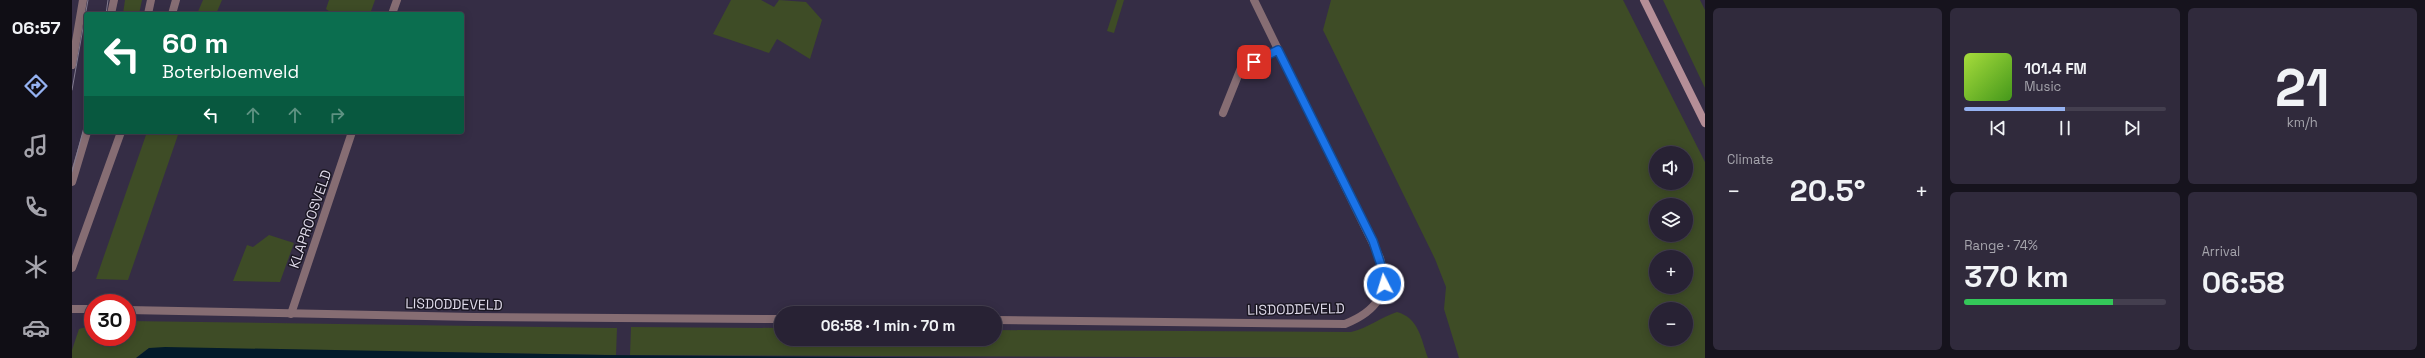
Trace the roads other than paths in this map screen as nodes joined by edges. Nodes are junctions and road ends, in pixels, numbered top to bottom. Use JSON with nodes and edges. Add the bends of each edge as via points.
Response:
{"nodes":[{"id":1,"x":83,"y":0,"type":"edge"},
{"id":2,"x":114,"y":0,"type":"edge"},
{"id":3,"x":150,"y":0,"type":"edge"},
{"id":4,"x":176,"y":0,"type":"edge"},
{"id":5,"x":397,"y":0,"type":"edge"},
{"id":6,"x":1254,"y":0,"type":"edge"},
{"id":7,"x":1644,"y":0,"type":"edge"},
{"id":8,"x":111,"y":12,"type":"edge"},
{"id":9,"x":148,"y":12,"type":"edge"},
{"id":10,"x":173,"y":12,"type":"edge"},
{"id":11,"x":393,"y":12,"type":"edge"},
{"id":12,"x":1278,"y":50,"type":"junction"},
{"id":13,"x":72,"y":65,"type":"edge"},
{"id":14,"x":1223,"y":113,"type":"dead end"},
{"id":15,"x":1705,"y":123,"type":"edge"},
{"id":16,"x":86,"y":134,"type":"edge"},
{"id":17,"x":120,"y":134,"type":"edge"},
{"id":18,"x":351,"y":134,"type":"edge"},
{"id":19,"x":72,"y":182,"type":"edge"},
{"id":20,"x":72,"y":268,"type":"edge"},
{"id":21,"x":72,"y":309,"type":"edge"},
{"id":22,"x":84,"y":309,"type":"edge"},
{"id":23,"x":136,"y":310,"type":"edge"},
{"id":24,"x":291,"y":314,"type":"junction"},
{"id":25,"x":774,"y":319,"type":"edge"},
{"id":26,"x":1002,"y":320,"type":"edge"}],
"edges":[{"from":1,"to":13,"type":"street"},
{"from":2,"to":8,"type":"street"},
{"from":3,"to":9,"type":"street"},
{"from":4,"to":10,"type":"street"},
{"from":5,"to":11,"type":"street"},
{"from":6,"to":12,"type":"street","name":"LISDODDEVELD"},
{"from":7,"to":15,"type":"main road"},
{"from":12,"to":14,"type":"street","via":[[1241,68]]},
{"from":12,"to":26,"type":"street","name":"LISDODDEVELD","via":[[1380,258],[1384,284],[1380,297],[1370,310],[1345,324]]},
{"from":16,"to":19,"type":"street"},
{"from":17,"to":20,"type":"street"},
{"from":18,"to":24,"type":"street","name":"KLAPROOSVELD"},
{"from":21,"to":22,"type":"street"},
{"from":23,"to":24,"type":"street","name":"LISDODDEVELD"},
{"from":24,"to":25,"type":"street","name":"LISDODDEVELD"}]}
